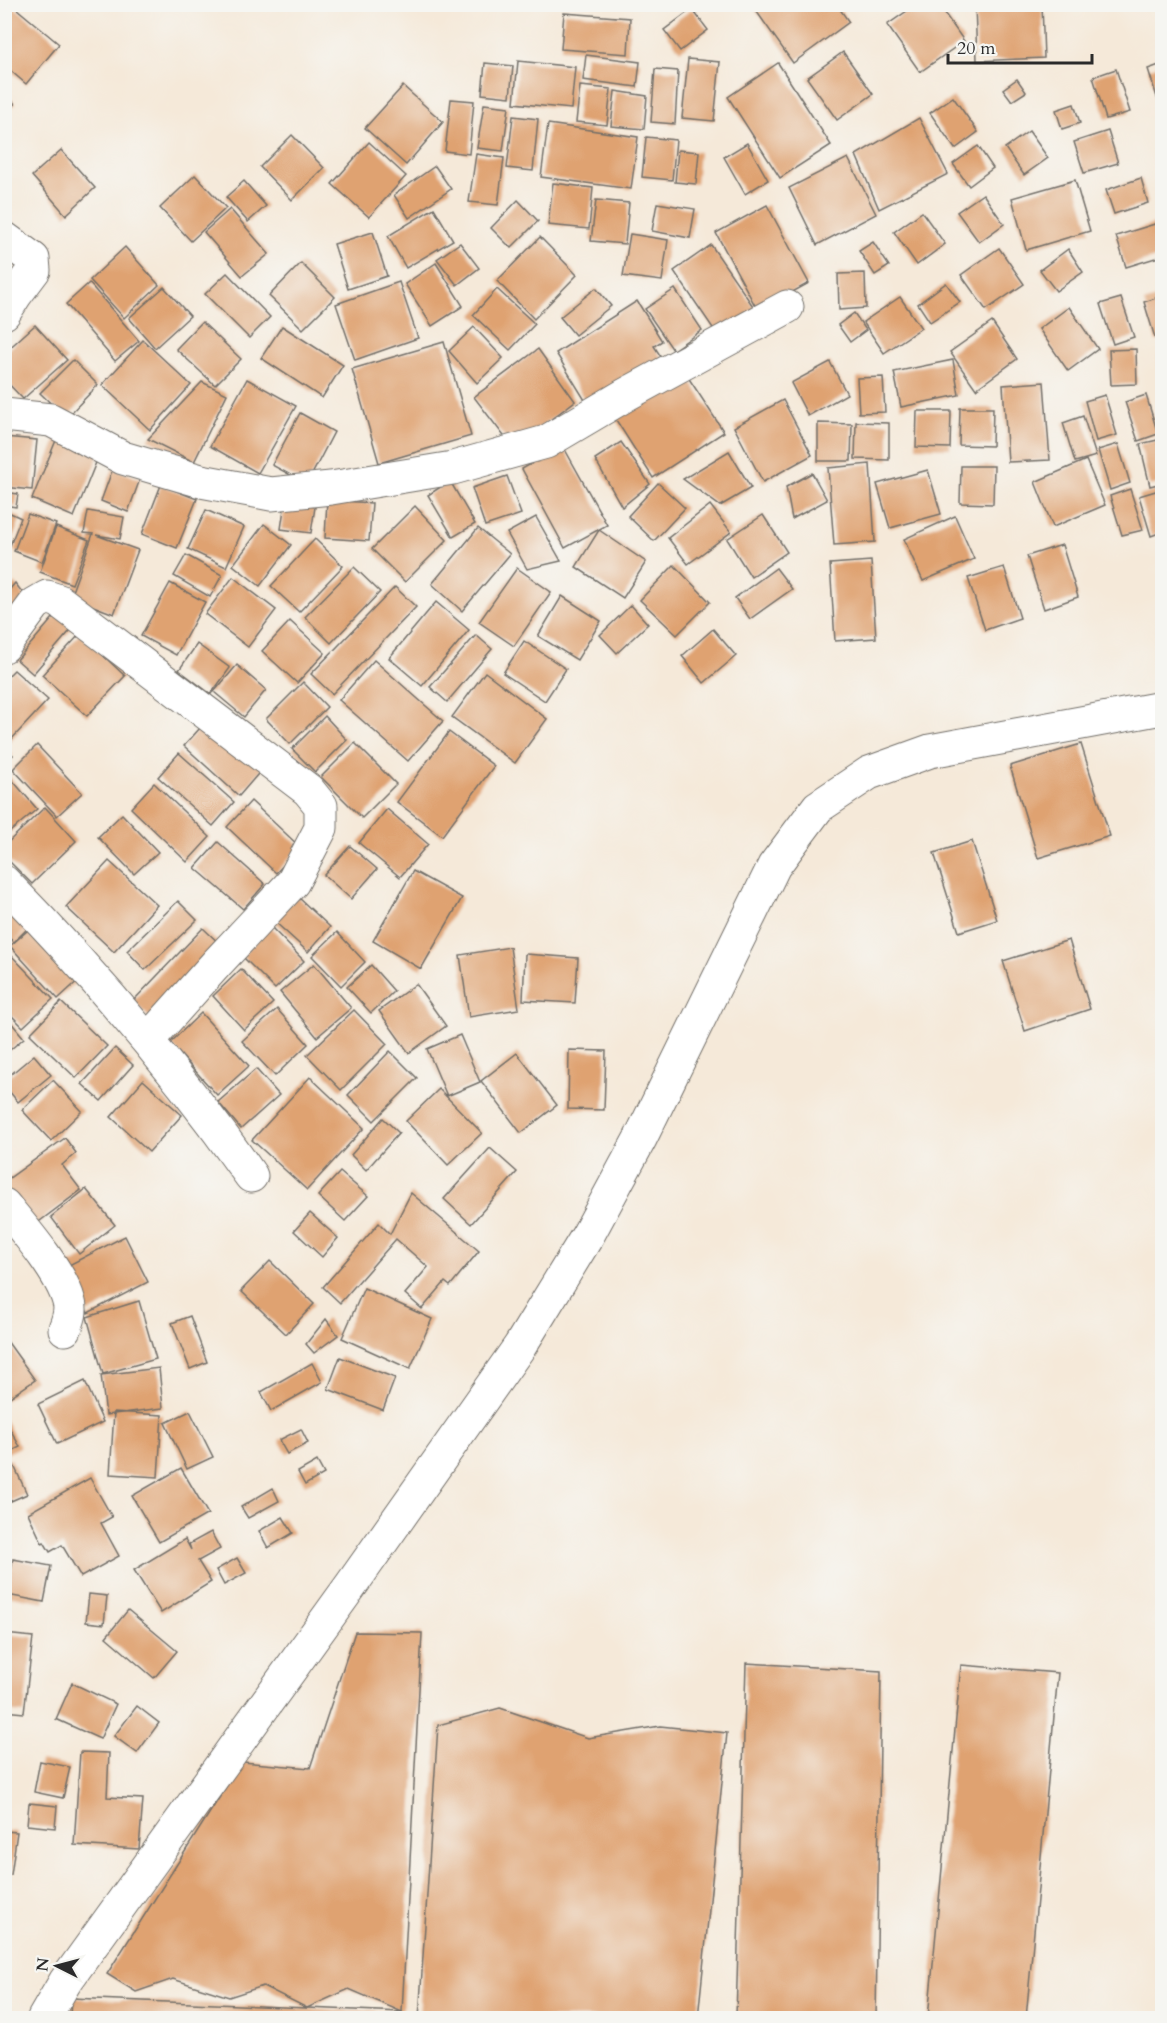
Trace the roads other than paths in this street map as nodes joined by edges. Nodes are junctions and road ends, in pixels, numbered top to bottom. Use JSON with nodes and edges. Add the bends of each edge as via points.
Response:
{"nodes":[{"id":1,"x":4,"y":238,"type":"edge"},
{"id":2,"x":787,"y":307,"type":"dead end"},
{"id":3,"x":4,"y":313,"type":"edge"},
{"id":4,"x":4,"y":415,"type":"edge"},
{"id":5,"x":4,"y":646,"type":"edge"},
{"id":6,"x":1162,"y":708,"type":"edge"},
{"id":7,"x":4,"y":882,"type":"edge"},
{"id":8,"x":148,"y":1040,"type":"junction"},
{"id":9,"x":251,"y":1176,"type":"dead end"},
{"id":10,"x":4,"y":1205,"type":"edge"},
{"id":11,"x":65,"y":1329,"type":"dead end"},
{"id":12,"x":44,"y":2019,"type":"edge"}],
"edges":[{"from":1,"to":3,"type":"street","via":[[33,259],[34,270]]},
{"from":2,"to":4,"type":"street","via":[[546,442],[453,468],[331,488],[271,494],[201,481],[123,458],[51,420]]},
{"from":5,"to":8,"type":"street","via":[[35,604],[48,597],[59,602],[308,790],[321,806],[321,828],[293,882]]},
{"from":6,"to":12,"type":"street","via":[[930,751],[869,773],[818,807],[774,866],[640,1139],[588,1235],[520,1346],[65,1982]]},
{"from":7,"to":8,"type":"street","via":[[67,946]]},
{"from":8,"to":9,"type":"street","via":[[211,1118]]},
{"from":10,"to":11,"type":"street","via":[[59,1280],[70,1303]]}]}
